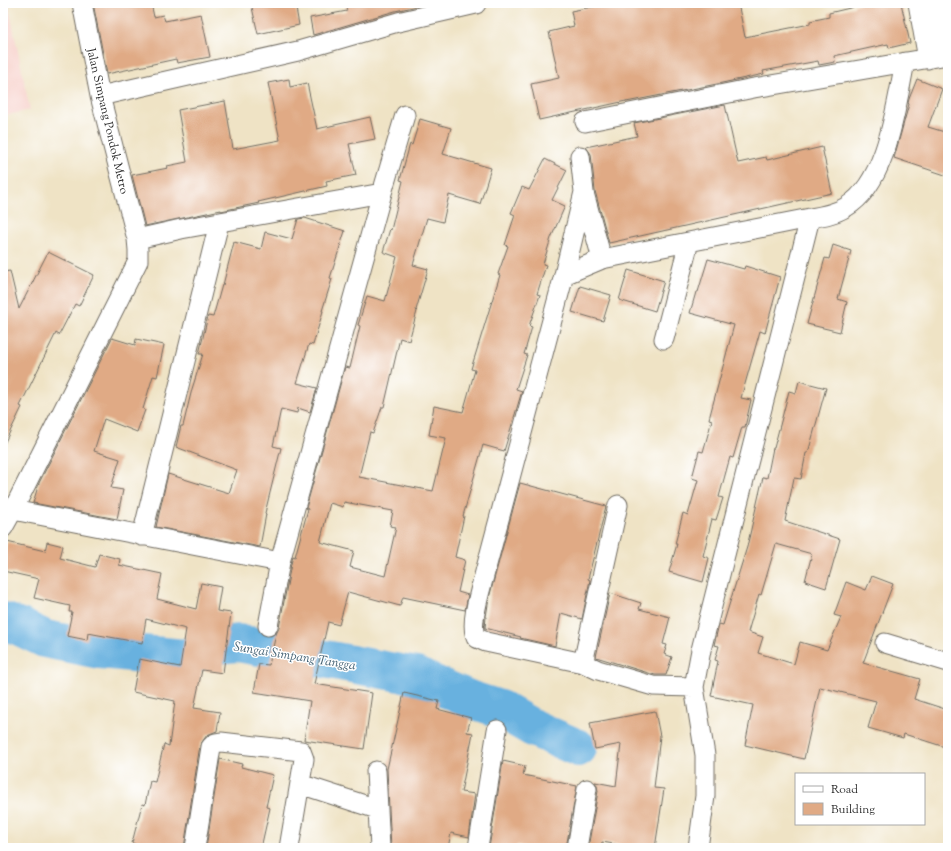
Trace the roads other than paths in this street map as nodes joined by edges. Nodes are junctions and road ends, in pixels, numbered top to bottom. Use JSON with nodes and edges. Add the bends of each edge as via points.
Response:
{"nodes":[{"id":1,"x":82,"y":3,"type":"edge"},
{"id":2,"x":918,"y":3,"type":"edge"},
{"id":3,"x":937,"y":3,"type":"edge"},
{"id":4,"x":476,"y":4,"type":"edge"},
{"id":5,"x":940,"y":57,"type":"edge"},
{"id":6,"x":905,"y":62,"type":"junction"},
{"id":7,"x":100,"y":96,"type":"junction"},
{"id":8,"x":405,"y":115,"type":"dead end"},
{"id":9,"x":585,"y":122,"type":"dead end"},
{"id":10,"x":580,"y":156,"type":"dead end"},
{"id":11,"x":584,"y":192,"type":"junction"},
{"id":12,"x":382,"y":193,"type":"junction"},
{"id":13,"x":810,"y":218,"type":"junction"},
{"id":14,"x":219,"y":223,"type":"junction"},
{"id":15,"x":137,"y":239,"type":"junction"},
{"id":16,"x":688,"y":242,"type":"junction"},
{"id":17,"x":602,"y":259,"type":"junction"},
{"id":18,"x":564,"y":275,"type":"junction"},
{"id":19,"x":664,"y":339,"type":"dead end"},
{"id":20,"x":618,"y":505,"type":"dead end"},
{"id":21,"x":13,"y":510,"type":"junction"},
{"id":22,"x":3,"y":528,"type":"edge"},
{"id":23,"x":142,"y":536,"type":"junction"},
{"id":24,"x":280,"y":562,"type":"junction"},
{"id":25,"x":268,"y":626,"type":"dead end"},
{"id":26,"x":885,"y":643,"type":"dead end"},
{"id":27,"x":948,"y":662,"type":"edge"},
{"id":28,"x":583,"y":663,"type":"junction"},
{"id":29,"x":694,"y":687,"type":"junction"},
{"id":30,"x":497,"y":730,"type":"dead end"},
{"id":31,"x":376,"y":771,"type":"dead end"},
{"id":32,"x":300,"y":784,"type":"junction"},
{"id":33,"x":587,"y":789,"type":"dead end"},
{"id":34,"x":377,"y":809,"type":"junction"},
{"id":35,"x":195,"y":848,"type":"edge"},
{"id":36,"x":289,"y":848,"type":"edge"},
{"id":37,"x":380,"y":848,"type":"edge"},
{"id":38,"x":478,"y":848,"type":"edge"},
{"id":39,"x":578,"y":848,"type":"edge"},
{"id":40,"x":698,"y":848,"type":"edge"}],
"edges":[{"from":1,"to":7,"type":"street","name":"Jalan Simpang Pondok Metro"},
{"from":2,"to":5,"type":"street"},
{"from":3,"to":5,"type":"street"},
{"from":4,"to":7,"type":"street","via":[[398,22],[298,51]]},
{"from":5,"to":6,"type":"street"},
{"from":6,"to":9,"type":"street","via":[[754,88]]},
{"from":6,"to":13,"type":"street","via":[[888,142],[873,178],[846,207],[832,214]]},
{"from":7,"to":15,"type":"street","name":"Jalan Simpang Pondok Metro"},
{"from":8,"to":12,"type":"street"},
{"from":10,"to":11,"type":"street"},
{"from":11,"to":17,"type":"street"},
{"from":11,"to":18,"type":"street"},
{"from":12,"to":14,"type":"street"},
{"from":12,"to":24,"type":"street"},
{"from":13,"to":16,"type":"street"},
{"from":13,"to":29,"type":"street"},
{"from":14,"to":15,"type":"street"},
{"from":14,"to":23,"type":"street"},
{"from":15,"to":21,"type":"street","name":"Jalan Simpang Pondok Metro","via":[[138,261]]},
{"from":16,"to":17,"type":"street"},
{"from":16,"to":19,"type":"street"},
{"from":17,"to":18,"type":"street"},
{"from":18,"to":28,"type":"street","via":[[485,572],[474,631],[478,638],[486,642]]},
{"from":20,"to":28,"type":"street"},
{"from":21,"to":22,"type":"street","name":"Jalan Simpang Pondok Metro"},
{"from":21,"to":23,"type":"street"},
{"from":23,"to":24,"type":"street"},
{"from":24,"to":25,"type":"street"},
{"from":26,"to":27,"type":"street"},
{"from":28,"to":29,"type":"street","via":[[653,686]]},
{"from":29,"to":40,"type":"street","via":[[705,755],[705,796]]},
{"from":30,"to":38,"type":"street"},
{"from":31,"to":34,"type":"street"},
{"from":32,"to":34,"type":"street"},
{"from":32,"to":35,"type":"street","via":[[304,759],[301,751],[215,743],[211,747]]},
{"from":32,"to":36,"type":"street"},
{"from":33,"to":39,"type":"street"},
{"from":34,"to":37,"type":"street"}]}
